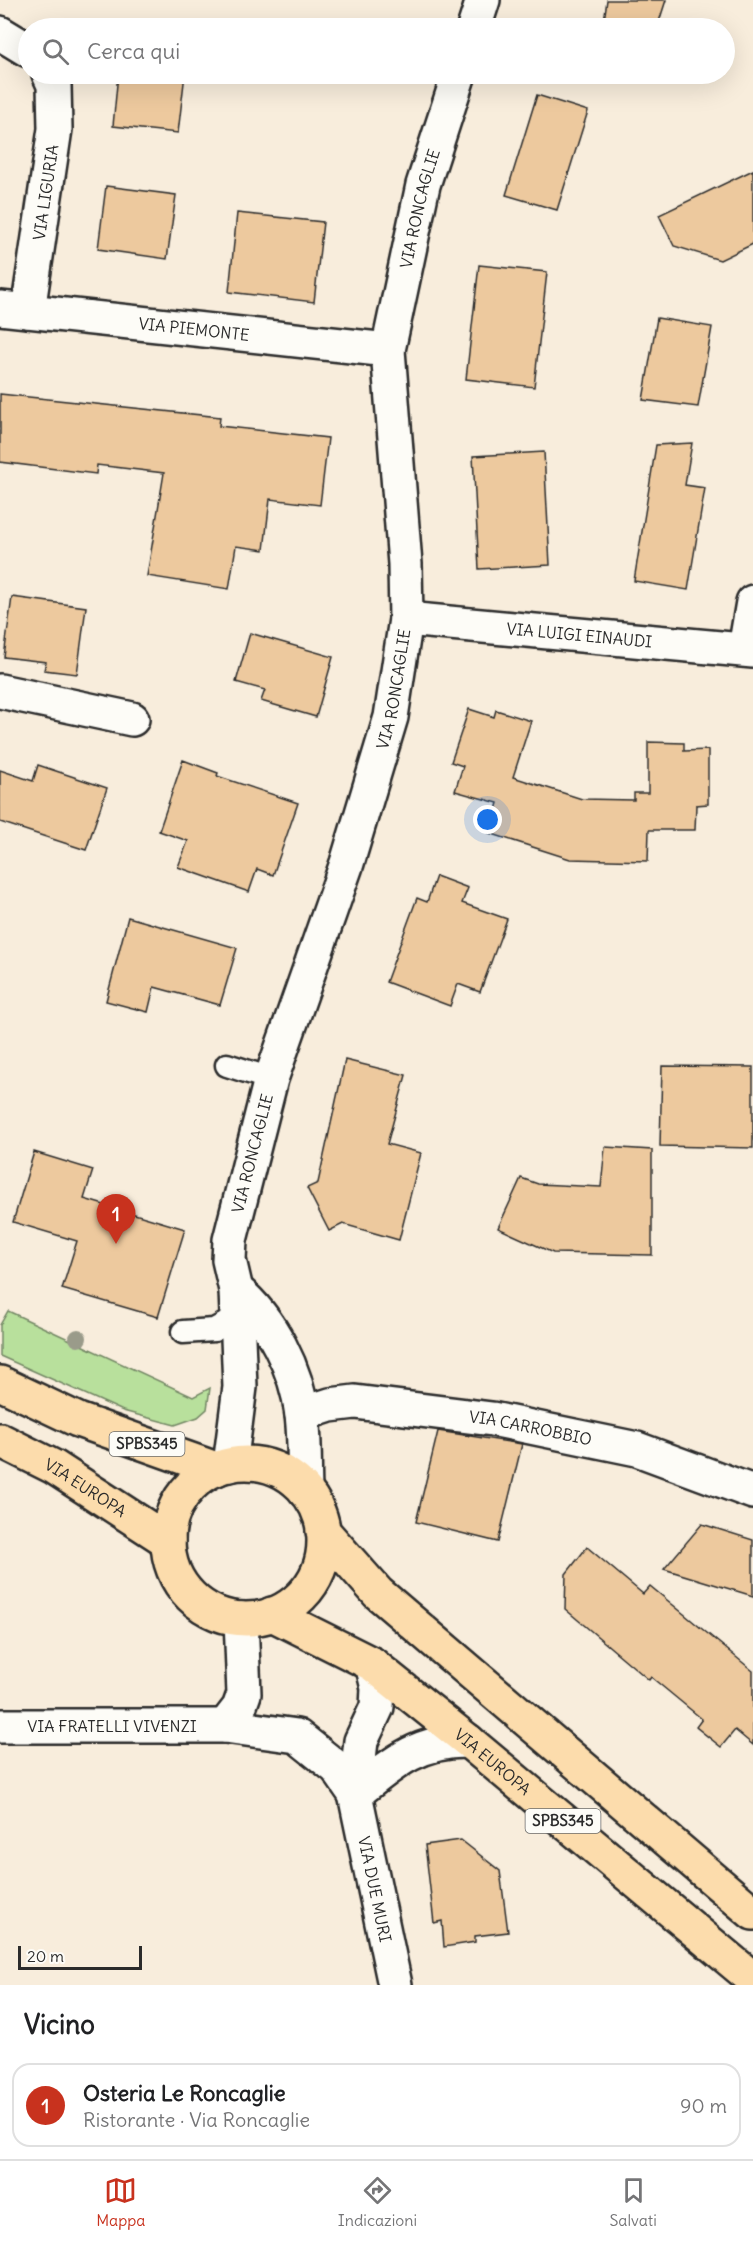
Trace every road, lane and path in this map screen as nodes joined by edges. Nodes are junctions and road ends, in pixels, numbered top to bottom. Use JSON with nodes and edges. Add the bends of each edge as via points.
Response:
{"nodes":[{"id":1,"x":483,"y":0,"type":"edge"},
{"id":2,"x":477,"y":18,"type":"edge"},
{"id":3,"x":0,"y":33,"type":"edge"},
{"id":4,"x":18,"y":44,"type":"edge"},
{"id":5,"x":54,"y":84,"type":"edge"},
{"id":6,"x":456,"y":84,"type":"edge"},
{"id":7,"x":14,"y":310,"type":"edge"},
{"id":8,"x":387,"y":350,"type":"junction"},
{"id":9,"x":753,"y":602,"type":"edge"},
{"id":10,"x":406,"y":619,"type":"junction"},
{"id":11,"x":749,"y":650,"type":"edge"},
{"id":12,"x":0,"y":691,"type":"edge"},
{"id":13,"x":132,"y":719,"type":"dead end"},
{"id":14,"x":227,"y":1065,"type":"dead end"},
{"id":15,"x":272,"y":1079,"type":"junction"},
{"id":16,"x":236,"y":1304,"type":"junction"},
{"id":17,"x":183,"y":1332,"type":"dead end"},
{"id":18,"x":0,"y":1383,"type":"edge"},
{"id":19,"x":302,"y":1414,"type":"junction"},
{"id":20,"x":0,"y":1440,"type":"edge"},
{"id":21,"x":223,"y":1467,"type":"junction"},
{"id":22,"x":304,"y":1490,"type":"junction"},
{"id":23,"x":753,"y":1492,"type":"edge"},
{"id":24,"x":323,"y":1531,"type":"junction"},
{"id":25,"x":168,"y":1541,"type":"junction"},
{"id":26,"x":256,"y":1617,"type":"junction"},
{"id":27,"x":372,"y":1665,"type":"junction"},
{"id":28,"x":244,"y":1694,"type":"junction"},
{"id":29,"x":0,"y":1726,"type":"edge"},
{"id":30,"x":225,"y":1726,"type":"junction"},
{"id":31,"x":297,"y":1736,"type":"junction"},
{"id":32,"x":468,"y":1741,"type":"junction"},
{"id":33,"x":356,"y":1794,"type":"junction"},
{"id":34,"x":753,"y":1913,"type":"edge"},
{"id":35,"x":753,"y":1979,"type":"edge"},
{"id":36,"x":395,"y":1985,"type":"edge"}],
"edges":[{"from":1,"to":2,"type":"street"},
{"from":3,"to":4,"type":"street"},
{"from":5,"to":7,"type":"street","name":"VIA LIGURIA","via":[[55,129]]},
{"from":6,"to":8,"type":"street","name":"VIA RONCAGLIE","via":[[423,185]]},
{"from":7,"to":8,"type":"street","name":"VIA PIEMONTE"},
{"from":8,"to":10,"type":"street","name":"VIA RONCAGLIE"},
{"from":9,"to":11,"type":"street"},
{"from":10,"to":11,"type":"street","name":"VIA LUIGI EINAUDI"},
{"from":10,"to":15,"type":"street","name":"VIA RONCAGLIE","via":[[391,717],[347,863]]},
{"from":12,"to":13,"type":"street"},
{"from":14,"to":15,"type":"lane"},
{"from":15,"to":16,"type":"street","name":"VIA RONCAGLIE","via":[[230,1240]]},
{"from":16,"to":17,"type":"lane","via":[[214,1330]]},
{"from":16,"to":19,"type":"street","via":[[253,1304],[270,1326],[289,1368]]},
{"from":16,"to":21,"type":"street","name":"VIA RONCAGLIE","via":[[240,1387]]},
{"from":18,"to":21,"type":"main road","number":"SPBS345","via":[[78,1420]]},
{"from":19,"to":22,"type":"street"},
{"from":19,"to":23,"type":"street","name":"VIA CARROBBIO","via":[[355,1402],[492,1419],[637,1449]]},
{"from":20,"to":25,"type":"main road","name":"VIA EUROPA","via":[[54,1467]]},
{"from":21,"to":22,"type":"main road","number":"SPBS345","via":[[257,1464],[283,1472]]},
{"from":21,"to":25,"type":"main road","name":"VIA EUROPA","number":"SPBS345","via":[[200,1478],[176,1506]]},
{"from":22,"to":24,"type":"main road","number":"SPBS345","via":[[314,1502]]},
{"from":24,"to":26,"type":"main road","number":"SPBS345","via":[[317,1572],[306,1590],[291,1605]]},
{"from":24,"to":34,"type":"main road","number":"SPBS345","via":[[378,1593]]},
{"from":25,"to":26,"type":"main road","name":"VIA EUROPA","number":"SPBS345","via":[[177,1579],[203,1607],[221,1615]]},
{"from":26,"to":27,"type":"main road","name":"VIA EUROPA","number":"SPBS345"},
{"from":26,"to":28,"type":"street"},
{"from":27,"to":32,"type":"main road","name":"VIA EUROPA","number":"SPBS345"},
{"from":27,"to":33,"type":"street","name":"VIA DUE MURI","via":[[378,1688],[377,1707],[361,1741]]},
{"from":28,"to":30,"type":"street"},
{"from":28,"to":31,"type":"street","via":[[266,1714],[292,1728]]},
{"from":29,"to":30,"type":"street","name":"VIA FRATELLI VIVENZI"},
{"from":30,"to":31,"type":"street","name":"VIA FRATELLI VIVENZI"},
{"from":31,"to":33,"type":"street","via":[[337,1768]]},
{"from":32,"to":33,"type":"street","via":[[446,1740],[422,1747],[393,1762]]},
{"from":32,"to":35,"type":"main road","name":"VIA EUROPA","number":"SPBS345"},
{"from":33,"to":36,"type":"street","name":"VIA DUE MURI"}]}
